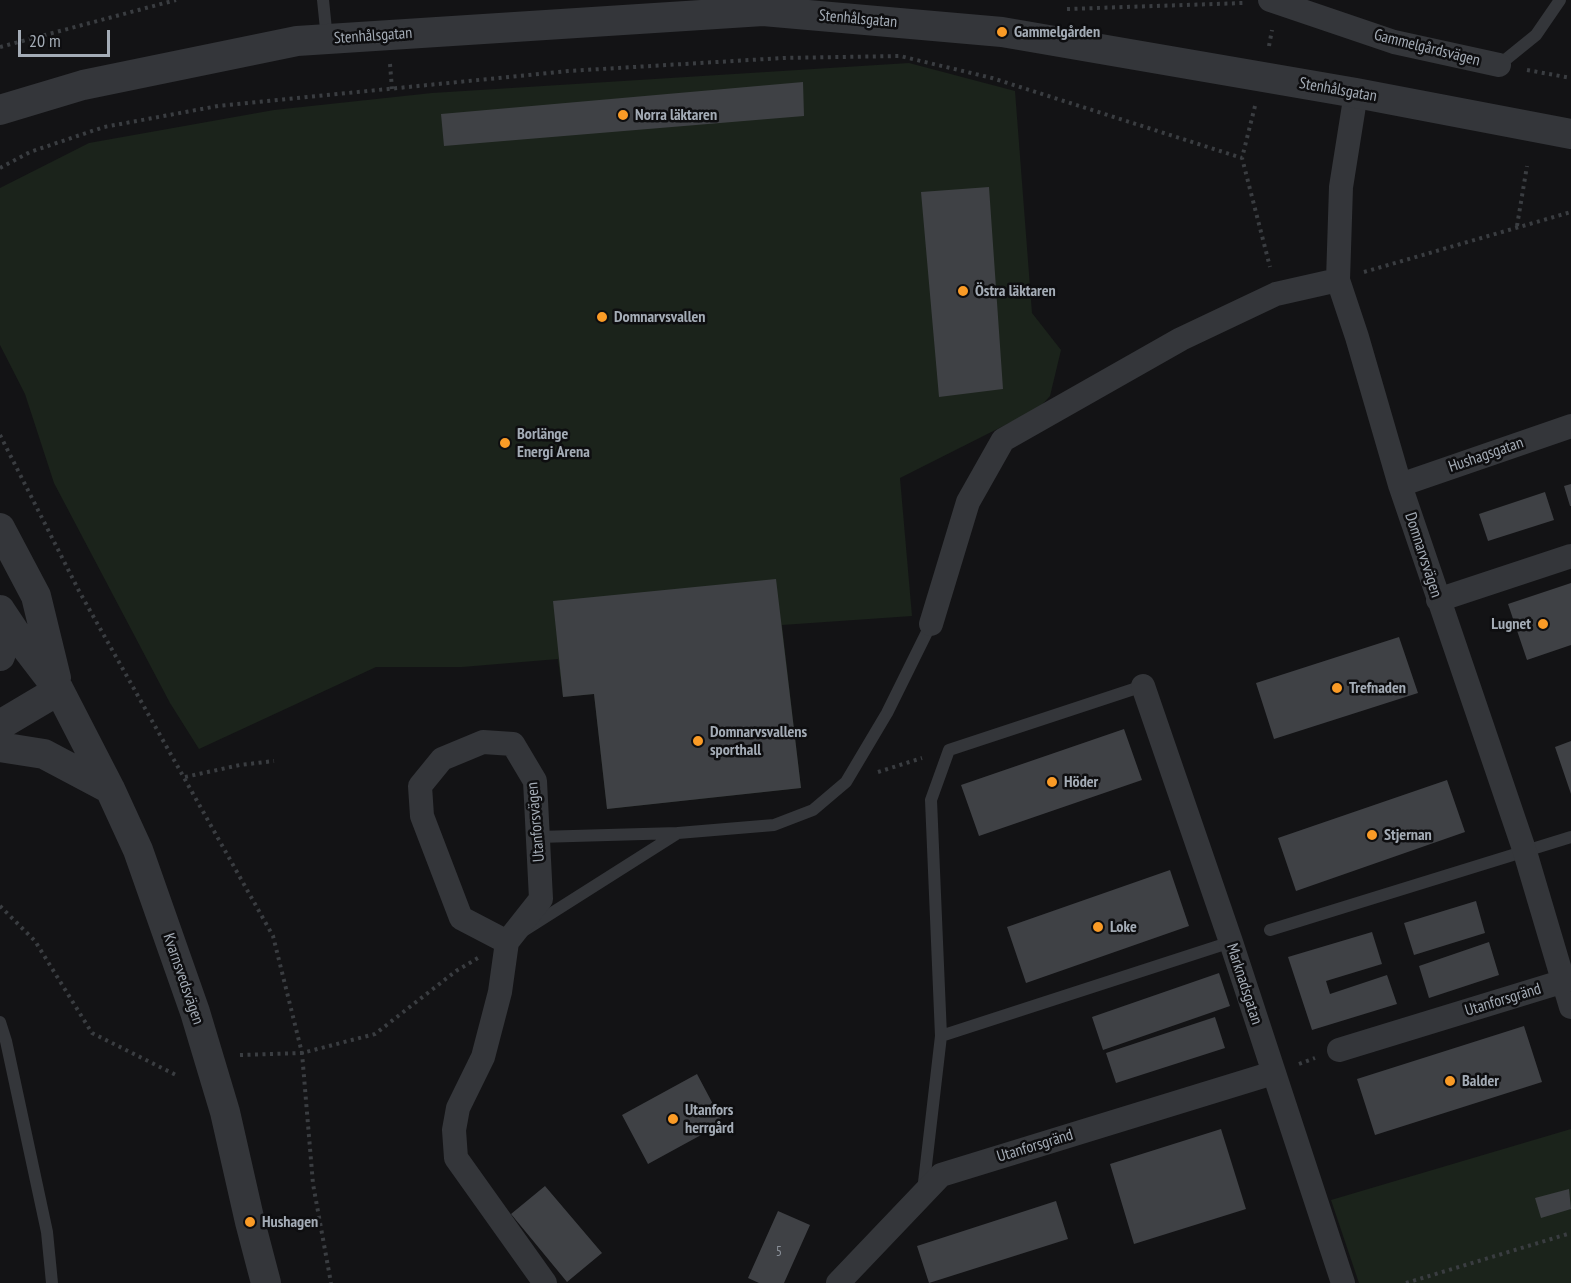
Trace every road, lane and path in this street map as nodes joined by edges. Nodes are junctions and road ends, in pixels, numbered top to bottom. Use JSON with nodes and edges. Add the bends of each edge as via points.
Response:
{"nodes":[{"id":1,"x":176,"y":0,"type":"edge"},
{"id":2,"x":323,"y":0,"type":"edge"},
{"id":3,"x":1560,"y":0,"type":"edge"},
{"id":4,"x":1273,"y":1,"type":"edge"},
{"id":5,"x":1067,"y":9,"type":"dead end"},
{"id":6,"x":327,"y":39,"type":"junction"},
{"id":7,"x":0,"y":47,"type":"edge"},
{"id":8,"x":1499,"y":65,"type":"junction"},
{"id":9,"x":1571,"y":78,"type":"edge"},
{"id":10,"x":1356,"y":93,"type":"junction"},
{"id":11,"x":1256,"y":102,"type":"dead end"},
{"id":12,"x":0,"y":110,"type":"edge"},
{"id":13,"x":1571,"y":134,"type":"edge"},
{"id":14,"x":1242,"y":158,"type":"junction"},
{"id":15,"x":1527,"y":166,"type":"dead end"},
{"id":16,"x":0,"y":168,"type":"edge"},
{"id":17,"x":1571,"y":212,"type":"edge"},
{"id":18,"x":1517,"y":226,"type":"junction"},
{"id":19,"x":1338,"y":280,"type":"junction"},
{"id":20,"x":1276,"y":294,"type":"junction"},
{"id":21,"x":1571,"y":426,"type":"edge"},
{"id":22,"x":0,"y":435,"type":"edge"},
{"id":23,"x":1400,"y":485,"type":"junction"},
{"id":24,"x":0,"y":528,"type":"edge"},
{"id":25,"x":1571,"y":556,"type":"edge"},
{"id":26,"x":1438,"y":600,"type":"junction"},
{"id":27,"x":0,"y":610,"type":"edge"},
{"id":28,"x":931,"y":624,"type":"joint"},
{"id":29,"x":0,"y":656,"type":"edge"},
{"id":30,"x":1143,"y":686,"type":"joint"},
{"id":31,"x":59,"y":690,"type":"junction"},
{"id":32,"x":0,"y":703,"type":"edge"},
{"id":33,"x":0,"y":725,"type":"edge"},
{"id":34,"x":0,"y":747,"type":"edge"},
{"id":35,"x":949,"y":750,"type":"junction"},
{"id":36,"x":274,"y":761,"type":"dead end"},
{"id":37,"x":185,"y":777,"type":"junction"},
{"id":38,"x":846,"y":782,"type":"junction"},
{"id":39,"x":110,"y":789,"type":"junction"},
{"id":40,"x":678,"y":833,"type":"junction"},
{"id":41,"x":538,"y":837,"type":"junction"},
{"id":42,"x":1571,"y":837,"type":"edge"},
{"id":43,"x":1525,"y":852,"type":"junction"},
{"id":44,"x":0,"y":906,"type":"edge"},
{"id":45,"x":1270,"y":930,"type":"dead end"},
{"id":46,"x":507,"y":942,"type":"junction"},
{"id":47,"x":1231,"y":942,"type":"junction"},
{"id":48,"x":1567,"y":980,"type":"edge"},
{"id":49,"x":1571,"y":1007,"type":"edge"},
{"id":50,"x":0,"y":1022,"type":"edge"},
{"id":51,"x":940,"y":1036,"type":"junction"},
{"id":52,"x":1339,"y":1050,"type":"joint"},
{"id":53,"x":302,"y":1053,"type":"junction"},
{"id":54,"x":240,"y":1055,"type":"dead end"},
{"id":55,"x":1273,"y":1073,"type":"junction"},
{"id":56,"x":176,"y":1075,"type":"dead end"},
{"id":57,"x":923,"y":1194,"type":"junction"},
{"id":58,"x":1571,"y":1233,"type":"edge"},
{"id":59,"x":52,"y":1283,"type":"edge"},
{"id":60,"x":266,"y":1283,"type":"edge"},
{"id":61,"x":331,"y":1283,"type":"edge"},
{"id":62,"x":545,"y":1283,"type":"edge"},
{"id":63,"x":838,"y":1283,"type":"edge"},
{"id":64,"x":1343,"y":1283,"type":"edge"},
{"id":65,"x":1406,"y":1283,"type":"edge"}],
"edges":[{"from":1,"to":7,"type":"path"},
{"from":2,"to":6,"type":"lane"},
{"from":3,"to":8,"type":"lane","name":"Gammelgårdsvägen","via":[[1536,35]]},
{"from":4,"to":5,"type":"path"},
{"from":4,"to":8,"type":"street","name":"Gammelgårdsvägen","via":[[1394,42]]},
{"from":6,"to":10,"type":"street","name":"Stenhålsgatan","via":[[763,11],[1002,32]]},
{"from":6,"to":12,"type":"street","name":"Stenhålsgatan","via":[[297,41],[83,85]]},
{"from":8,"to":9,"type":"path"},
{"from":10,"to":13,"type":"street","name":"Stenhålsgatan"},
{"from":10,"to":19,"type":"street","name":"Domnarvsvägen","via":[[1341,187]]},
{"from":11,"to":14,"type":"path"},
{"from":14,"to":16,"type":"path","via":[[992,78],[900,56],[783,58],[568,71],[218,106],[104,127],[30,152]]},
{"from":14,"to":20,"type":"path"},
{"from":15,"to":18,"type":"path"},
{"from":17,"to":18,"type":"path"},
{"from":18,"to":19,"type":"path"},
{"from":19,"to":20,"type":"street"},
{"from":19,"to":23,"type":"street","name":"Domnarvsvägen"},
{"from":20,"to":28,"type":"street","via":[[1181,339],[1003,440],[968,502]]},
{"from":21,"to":23,"type":"street","name":"Hushagsgatan"},
{"from":22,"to":37,"type":"path","via":[[79,591]]},
{"from":23,"to":26,"type":"street","name":"Domnarvsvägen"},
{"from":24,"to":31,"type":"street","name":"Kvarnsvedsvägen","via":[[36,596]]},
{"from":25,"to":26,"type":"street"},
{"from":26,"to":43,"type":"street","name":"Domnarvsvägen"},
{"from":27,"to":29,"type":"street","via":[[5,641]]},
{"from":27,"to":31,"type":"street","name":"Kvarnsvedsvägen"},
{"from":28,"to":38,"type":"lane","via":[[887,713]]},
{"from":30,"to":35,"type":"lane"},
{"from":30,"to":47,"type":"street","name":"Marknadsgatan"},
{"from":31,"to":32,"type":"street"},
{"from":31,"to":33,"type":"street"},
{"from":31,"to":39,"type":"street","name":"Kvarnsvedsvägen"},
{"from":34,"to":39,"type":"street","via":[[44,754]]},
{"from":35,"to":38,"type":"path"},
{"from":35,"to":51,"type":"lane","via":[[931,800]]},
{"from":36,"to":37,"type":"path"},
{"from":37,"to":53,"type":"path","via":[[273,936]]},
{"from":38,"to":40,"type":"lane","via":[[813,810],[774,825]]},
{"from":39,"to":60,"type":"street","name":"Kvarnsvedsvägen","via":[[138,850],[195,1012],[225,1112]]},
{"from":40,"to":41,"type":"lane"},
{"from":40,"to":46,"type":"lane"},
{"from":41,"to":46,"type":"street","name":"Utanforsvägen","via":[[542,898]]},
{"from":41,"to":46,"type":"street","name":"Utanforsvägen","via":[[535,781],[513,744],[483,742],[442,759],[420,786],[422,816],[461,918]]},
{"from":42,"to":43,"type":"lane"},
{"from":43,"to":45,"type":"lane"},
{"from":43,"to":48,"type":"street","name":"Domnarvsvägen"},
{"from":44,"to":56,"type":"path","via":[[35,941],[92,1033]]},
{"from":46,"to":53,"type":"path","via":[[456,971],[375,1034]]},
{"from":46,"to":62,"type":"street","via":[[500,992],[483,1057],[458,1108],[454,1130],[456,1158]]},
{"from":47,"to":51,"type":"lane"},
{"from":47,"to":55,"type":"street","name":"Marknadsgatan"},
{"from":48,"to":49,"type":"street","name":"Domnarvsvägen"},
{"from":48,"to":52,"type":"street","name":"Utanforsgränd"},
{"from":50,"to":59,"type":"lane","via":[[47,1232]]},
{"from":51,"to":57,"type":"lane"},
{"from":52,"to":55,"type":"path"},
{"from":53,"to":54,"type":"path"},
{"from":53,"to":61,"type":"path","via":[[313,1184]]},
{"from":55,"to":57,"type":"street","name":"Utanforsgränd","via":[[941,1175]]},
{"from":55,"to":64,"type":"street","name":"Marknadsgatan"},
{"from":57,"to":63,"type":"street","name":"Utanforsgränd"},
{"from":58,"to":65,"type":"path"}]}
